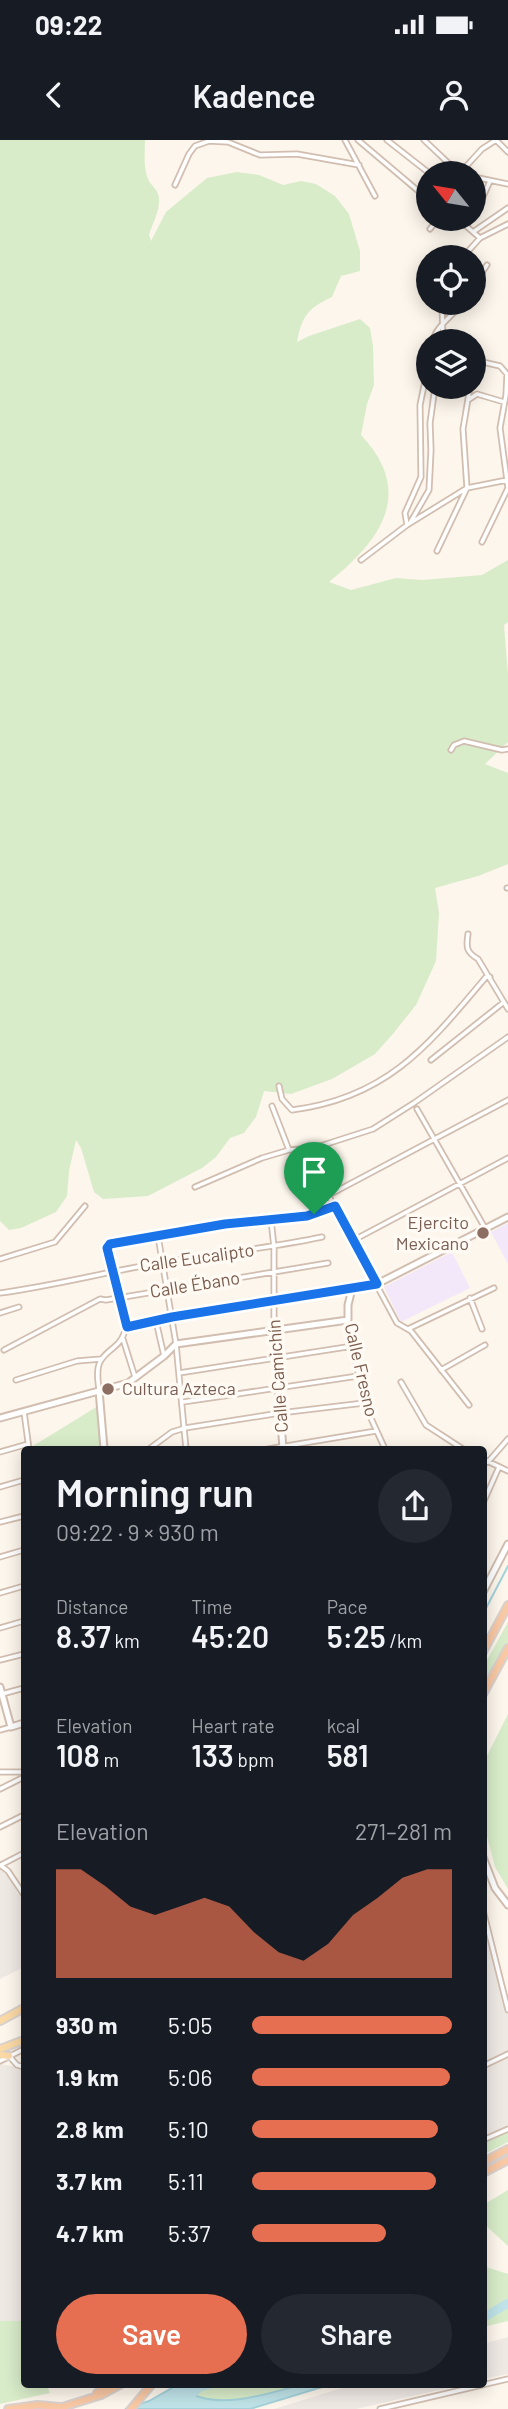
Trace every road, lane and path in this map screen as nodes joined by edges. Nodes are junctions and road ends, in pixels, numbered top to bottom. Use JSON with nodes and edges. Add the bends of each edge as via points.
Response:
{"nodes":[{"id":1,"x":345,"y":140,"type":"edge"},
{"id":2,"x":358,"y":140,"type":"edge"},
{"id":3,"x":387,"y":140,"type":"edge"},
{"id":4,"x":424,"y":140,"type":"edge"},
{"id":5,"x":496,"y":140,"type":"edge"},
{"id":6,"x":508,"y":152,"type":"edge"},
{"id":7,"x":447,"y":161,"type":"edge"},
{"id":8,"x":471,"y":161,"type":"edge"},
{"id":9,"x":416,"y":163,"type":"edge"},
{"id":10,"x":359,"y":164,"type":"junction"},
{"id":11,"x":486,"y":180,"type":"edge"},
{"id":12,"x":490,"y":181,"type":"junction"},
{"id":13,"x":508,"y":184,"type":"edge"},
{"id":14,"x":175,"y":185,"type":"dead end"},
{"id":15,"x":416,"y":189,"type":"edge"},
{"id":16,"x":486,"y":190,"type":"edge"},
{"id":17,"x":374,"y":196,"type":"dead end"},
{"id":18,"x":508,"y":208,"type":"edge"},
{"id":19,"x":508,"y":224,"type":"edge"},
{"id":20,"x":473,"y":232,"type":"joint"},
{"id":21,"x":480,"y":237,"type":"junction"},
{"id":22,"x":473,"y":245,"type":"edge"},
{"id":23,"x":442,"y":315,"type":"edge"},
{"id":24,"x":452,"y":315,"type":"edge"},
{"id":25,"x":444,"y":324,"type":"junction"},
{"id":26,"x":437,"y":329,"type":"edge"},
{"id":27,"x":444,"y":329,"type":"edge"},
{"id":28,"x":486,"y":364,"type":"edge"},
{"id":29,"x":507,"y":374,"type":"edge"},
{"id":30,"x":507,"y":396,"type":"edge"},
{"id":31,"x":422,"y":399,"type":"edge"},
{"id":32,"x":433,"y":399,"type":"edge"},
{"id":33,"x":467,"y":401,"type":"joint"},
{"id":34,"x":504,"y":402,"type":"junction"},
{"id":35,"x":508,"y":480,"type":"edge"},
{"id":36,"x":467,"y":488,"type":"junction"},
{"id":37,"x":408,"y":524,"type":"junction"},
{"id":38,"x":482,"y":542,"type":"dead end"},
{"id":39,"x":437,"y":551,"type":"dead end"},
{"id":40,"x":361,"y":560,"type":"dead end"},
{"id":41,"x":508,"y":749,"type":"edge"},
{"id":42,"x":451,"y":750,"type":"dead end"},
{"id":43,"x":468,"y":934,"type":"dead end"},
{"id":44,"x":490,"y":977,"type":"junction"},
{"id":45,"x":505,"y":1002,"type":"junction"},
{"id":46,"x":508,"y":1009,"type":"edge"},
{"id":47,"x":508,"y":1037,"type":"edge"},
{"id":48,"x":431,"y":1060,"type":"dead end"},
{"id":49,"x":279,"y":1086,"type":"dead end"},
{"id":50,"x":508,"y":1100,"type":"edge"},
{"id":51,"x":272,"y":1106,"type":"dead end"},
{"id":52,"x":417,"y":1109,"type":"dead end"},
{"id":53,"x":436,"y":1138,"type":"junction"},
{"id":54,"x":314,"y":1148,"type":"junction"},
{"id":55,"x":289,"y":1150,"type":"junction"},
{"id":56,"x":304,"y":1150,"type":"junction"},
{"id":57,"x":508,"y":1158,"type":"edge"},
{"id":58,"x":312,"y":1163,"type":"junction"},
{"id":59,"x":459,"y":1183,"type":"junction"},
{"id":60,"x":195,"y":1187,"type":"dead end"},
{"id":61,"x":329,"y":1195,"type":"junction"},
{"id":62,"x":85,"y":1206,"type":"dead end"},
{"id":63,"x":335,"y":1206,"type":"junction"},
{"id":64,"x":508,"y":1217,"type":"edge"},
{"id":65,"x":271,"y":1220,"type":"junction"},
{"id":66,"x":485,"y":1228,"type":"junction"},
{"id":67,"x":158,"y":1236,"type":"junction"},
{"id":68,"x":322,"y":1237,"type":"dead end"},
{"id":69,"x":354,"y":1240,"type":"junction"},
{"id":70,"x":274,"y":1247,"type":"junction"},
{"id":71,"x":0,"y":1259,"type":"edge"},
{"id":72,"x":163,"y":1262,"type":"junction"},
{"id":73,"x":328,"y":1263,"type":"dead end"},
{"id":74,"x":113,"y":1271,"type":"junction"},
{"id":75,"x":274,"y":1273,"type":"junction"},
{"id":76,"x":377,"y":1284,"type":"junction"},
{"id":77,"x":494,"y":1287,"type":"dead end"},
{"id":78,"x":352,"y":1289,"type":"junction"},
{"id":79,"x":168,"y":1290,"type":"junction"},
{"id":80,"x":0,"y":1293,"type":"edge"},
{"id":81,"x":119,"y":1297,"type":"junction"},
{"id":82,"x":470,"y":1298,"type":"junction"},
{"id":83,"x":273,"y":1302,"type":"junction"},
{"id":84,"x":19,"y":1307,"type":"dead end"},
{"id":85,"x":0,"y":1312,"type":"edge"},
{"id":86,"x":172,"y":1317,"type":"junction"},
{"id":87,"x":348,"y":1320,"type":"junction"},
{"id":88,"x":156,"y":1321,"type":"junction"},
{"id":89,"x":127,"y":1327,"type":"junction"},
{"id":90,"x":408,"y":1329,"type":"junction"},
{"id":91,"x":482,"y":1329,"type":"dead end"},
{"id":92,"x":274,"y":1330,"type":"junction"},
{"id":93,"x":123,"y":1339,"type":"junction"},
{"id":94,"x":176,"y":1344,"type":"junction"},
{"id":95,"x":485,"y":1345,"type":"dead end"},
{"id":96,"x":353,"y":1346,"type":"junction"},
{"id":97,"x":4,"y":1350,"type":"dead end"},
{"id":98,"x":164,"y":1356,"type":"junction"},
{"id":99,"x":276,"y":1357,"type":"junction"},
{"id":100,"x":101,"y":1359,"type":"junction"},
{"id":101,"x":442,"y":1370,"type":"junction"},
{"id":102,"x":179,"y":1373,"type":"junction"},
{"id":103,"x":358,"y":1376,"type":"junction"},
{"id":104,"x":135,"y":1377,"type":"junction"},
{"id":105,"x":16,"y":1380,"type":"dead end"},
{"id":106,"x":401,"y":1382,"type":"dead end"},
{"id":107,"x":278,"y":1386,"type":"junction"},
{"id":108,"x":99,"y":1390,"type":"junction"},
{"id":109,"x":183,"y":1402,"type":"junction"},
{"id":110,"x":364,"y":1403,"type":"junction"},
{"id":111,"x":469,"y":1405,"type":"dead end"},
{"id":112,"x":24,"y":1412,"type":"junction"},
{"id":113,"x":280,"y":1413,"type":"junction"},
{"id":114,"x":0,"y":1418,"type":"edge"},
{"id":115,"x":185,"y":1428,"type":"junction"},
{"id":116,"x":376,"y":1431,"type":"junction"},
{"id":117,"x":508,"y":1439,"type":"edge"},
{"id":118,"x":28,"y":1446,"type":"edge"},
{"id":119,"x":104,"y":1446,"type":"edge"},
{"id":120,"x":154,"y":1446,"type":"edge"},
{"id":121,"x":186,"y":1446,"type":"edge"},
{"id":122,"x":283,"y":1446,"type":"edge"},
{"id":123,"x":294,"y":1446,"type":"edge"},
{"id":124,"x":384,"y":1446,"type":"edge"},
{"id":125,"x":459,"y":1446,"type":"edge"},
{"id":126,"x":21,"y":1448,"type":"edge"},
{"id":127,"x":0,"y":1452,"type":"edge"},
{"id":128,"x":487,"y":1460,"type":"edge"},
{"id":129,"x":487,"y":1463,"type":"edge"},
{"id":130,"x":499,"y":1467,"type":"junction"},
{"id":131,"x":508,"y":1471,"type":"edge"},
{"id":132,"x":21,"y":1481,"type":"edge"},
{"id":133,"x":0,"y":1487,"type":"edge"},
{"id":134,"x":487,"y":1494,"type":"edge"},
{"id":135,"x":21,"y":1517,"type":"edge"},
{"id":136,"x":0,"y":1522,"type":"edge"},
{"id":137,"x":508,"y":1544,"type":"edge"},
{"id":138,"x":21,"y":1551,"type":"edge"},
{"id":139,"x":0,"y":1557,"type":"edge"},
{"id":140,"x":487,"y":1584,"type":"edge"},
{"id":141,"x":21,"y":1587,"type":"edge"},
{"id":142,"x":0,"y":1593,"type":"edge"},
{"id":143,"x":508,"y":1605,"type":"edge"},
{"id":144,"x":21,"y":1622,"type":"edge"},
{"id":145,"x":0,"y":1628,"type":"edge"},
{"id":146,"x":487,"y":1644,"type":"edge"},
{"id":147,"x":508,"y":1648,"type":"edge"},
{"id":148,"x":21,"y":1655,"type":"edge"},
{"id":149,"x":0,"y":1660,"type":"edge"},
{"id":150,"x":487,"y":1687,"type":"edge"},
{"id":151,"x":21,"y":1689,"type":"edge"},
{"id":152,"x":1,"y":1692,"type":"edge"},
{"id":153,"x":21,"y":1724,"type":"edge"},
{"id":154,"x":11,"y":1727,"type":"junction"},
{"id":155,"x":0,"y":1730,"type":"edge"},
{"id":156,"x":0,"y":1772,"type":"edge"},
{"id":157,"x":21,"y":1775,"type":"edge"},
{"id":158,"x":21,"y":1777,"type":"edge"},
{"id":159,"x":0,"y":1789,"type":"edge"},
{"id":160,"x":21,"y":1817,"type":"edge"},
{"id":161,"x":0,"y":1828,"type":"edge"},
{"id":162,"x":21,"y":1854,"type":"edge"},
{"id":163,"x":0,"y":1865,"type":"edge"},
{"id":164,"x":487,"y":1867,"type":"edge"},
{"id":165,"x":21,"y":1889,"type":"edge"},
{"id":166,"x":508,"y":1905,"type":"edge"},
{"id":167,"x":487,"y":1926,"type":"edge"},
{"id":168,"x":21,"y":2010,"type":"edge"},
{"id":169,"x":508,"y":2010,"type":"edge"},
{"id":170,"x":0,"y":2021,"type":"edge"},
{"id":171,"x":21,"y":2041,"type":"edge"},
{"id":172,"x":0,"y":2049,"type":"edge"},
{"id":173,"x":21,"y":2050,"type":"edge"},
{"id":174,"x":0,"y":2055,"type":"edge"},
{"id":175,"x":9,"y":2056,"type":"junction"},
{"id":176,"x":508,"y":2056,"type":"edge"},
{"id":177,"x":0,"y":2060,"type":"edge"},
{"id":178,"x":487,"y":2064,"type":"edge"},
{"id":179,"x":21,"y":2066,"type":"edge"},
{"id":180,"x":508,"y":2129,"type":"edge"},
{"id":181,"x":487,"y":2138,"type":"edge"},
{"id":182,"x":508,"y":2149,"type":"edge"},
{"id":183,"x":487,"y":2160,"type":"edge"},
{"id":184,"x":508,"y":2160,"type":"edge"},
{"id":185,"x":487,"y":2171,"type":"edge"},
{"id":186,"x":508,"y":2379,"type":"edge"},
{"id":187,"x":487,"y":2384,"type":"edge"},
{"id":188,"x":104,"y":2388,"type":"edge"},
{"id":189,"x":113,"y":2388,"type":"edge"},
{"id":190,"x":149,"y":2388,"type":"edge"},
{"id":191,"x":470,"y":2388,"type":"edge"},
{"id":192,"x":90,"y":2399,"type":"junction"},
{"id":193,"x":59,"y":2408,"type":"edge"},
{"id":194,"x":8,"y":2409,"type":"edge"},
{"id":195,"x":131,"y":2409,"type":"edge"},
{"id":196,"x":380,"y":2409,"type":"edge"}],
"edges":[{"from":1,"to":10,"type":"street"},
{"from":2,"to":15,"type":"street"},
{"from":3,"to":9,"type":"street"},
{"from":4,"to":7,"type":"street"},
{"from":5,"to":6,"type":"street"},
{"from":5,"to":8,"type":"street"},
{"from":10,"to":14,"type":"street","via":[[296,154],[260,155],[228,142],[209,141],[189,153]]},
{"from":10,"to":17,"type":"street"},
{"from":11,"to":12,"type":"street"},
{"from":12,"to":13,"type":"street"},
{"from":12,"to":16,"type":"street"},
{"from":18,"to":20,"type":"street"},
{"from":19,"to":21,"type":"street"},
{"from":20,"to":21,"type":"street"},
{"from":21,"to":22,"type":"street"},
{"from":23,"to":25,"type":"street"},
{"from":24,"to":25,"type":"street"},
{"from":25,"to":26,"type":"street"},
{"from":25,"to":27,"type":"street"},
{"from":28,"to":29,"type":"street","via":[[500,366]]},
{"from":29,"to":30,"type":"street"},
{"from":30,"to":34,"type":"street"},
{"from":31,"to":37,"type":"street","via":[[421,477],[405,513]]},
{"from":32,"to":37,"type":"street","via":[[429,490]]},
{"from":33,"to":34,"type":"street","via":[[477,394]]},
{"from":33,"to":36,"type":"street","via":[[463,429]]},
{"from":34,"to":35,"type":"street","via":[[500,428]]},
{"from":35,"to":36,"type":"street"},
{"from":35,"to":38,"type":"street","via":[[506,494]]},
{"from":36,"to":37,"type":"street"},
{"from":36,"to":39,"type":"street"},
{"from":37,"to":40,"type":"street"},
{"from":41,"to":42,"type":"street","via":[[464,741]]},
{"from":43,"to":44,"type":"street","via":[[466,947]]},
{"from":44,"to":45,"type":"street"},
{"from":44,"to":49,"type":"street","via":[[421,1051],[373,1087],[317,1107],[292,1110],[282,1099]]},
{"from":45,"to":46,"type":"street"},
{"from":45,"to":48,"type":"street"},
{"from":47,"to":54,"type":"street","via":[[373,1129]]},
{"from":50,"to":53,"type":"street"},
{"from":51,"to":55,"type":"street"},
{"from":52,"to":53,"type":"street"},
{"from":53,"to":59,"type":"street"},
{"from":53,"to":61,"type":"street"},
{"from":54,"to":56,"type":"street"},
{"from":54,"to":58,"type":"street"},
{"from":55,"to":56,"type":"street"},
{"from":55,"to":60,"type":"street"},
{"from":56,"to":58,"type":"street"},
{"from":57,"to":59,"type":"street"},
{"from":58,"to":61,"type":"street"},
{"from":59,"to":66,"type":"street"},
{"from":59,"to":69,"type":"street"},
{"from":61,"to":63,"type":"street"},
{"from":62,"to":71,"type":"street","via":[[55,1242]]},
{"from":63,"to":65,"type":"street"},
{"from":63,"to":69,"type":"street"},
{"from":64,"to":66,"type":"street"},
{"from":65,"to":67,"type":"street"},
{"from":65,"to":70,"type":"street","name":"Calle Camichín"},
{"from":66,"to":76,"type":"street"},
{"from":67,"to":72,"type":"street"},
{"from":67,"to":74,"type":"street","via":[[110,1244]]},
{"from":68,"to":70,"type":"street","name":"Calle Eucalipto"},
{"from":69,"to":76,"type":"street"},
{"from":70,"to":72,"type":"street","name":"Calle Eucalipto"},
{"from":70,"to":75,"type":"street","name":"Calle Camichín"},
{"from":72,"to":74,"type":"street","name":"Calle Eucalipto"},
{"from":72,"to":79,"type":"street"},
{"from":73,"to":75,"type":"street","name":"Calle Ébano"},
{"from":74,"to":80,"type":"street","name":"Calle Eucalipto"},
{"from":74,"to":81,"type":"street"},
{"from":75,"to":79,"type":"street","name":"Calle Ébano"},
{"from":75,"to":83,"type":"street","name":"Calle Camichín"},
{"from":76,"to":78,"type":"street"},
{"from":76,"to":90,"type":"street","via":[[397,1323]]},
{"from":77,"to":82,"type":"street"},
{"from":78,"to":83,"type":"street"},
{"from":78,"to":87,"type":"street","name":"Calle Fresno"},
{"from":79,"to":81,"type":"street","name":"Calle Ébano"},
{"from":79,"to":86,"type":"street"},
{"from":81,"to":89,"type":"street"},
{"from":81,"to":97,"type":"street","name":"Calle Ébano","via":[[100,1299]]},
{"from":82,"to":90,"type":"street"},
{"from":82,"to":91,"type":"street"},
{"from":83,"to":86,"type":"street"},
{"from":83,"to":92,"type":"street","name":"Calle Camichín"},
{"from":84,"to":85,"type":"street"},
{"from":86,"to":88,"type":"street"},
{"from":86,"to":94,"type":"street"},
{"from":87,"to":92,"type":"street"},
{"from":87,"to":96,"type":"street","name":"Calle Fresno"},
{"from":88,"to":89,"type":"street"},
{"from":88,"to":98,"type":"street"},
{"from":89,"to":93,"type":"street"},
{"from":90,"to":101,"type":"street"},
{"from":92,"to":94,"type":"street"},
{"from":92,"to":99,"type":"street","name":"Calle Camichín"},
{"from":93,"to":100,"type":"street"},
{"from":93,"to":104,"type":"street"},
{"from":94,"to":98,"type":"street"},
{"from":94,"to":102,"type":"street"},
{"from":95,"to":101,"type":"street"},
{"from":96,"to":99,"type":"street"},
{"from":96,"to":103,"type":"street","name":"Calle Fresno"},
{"from":98,"to":104,"type":"street"},
{"from":99,"to":102,"type":"street"},
{"from":99,"to":107,"type":"street","name":"Calle Camichín"},
{"from":100,"to":105,"type":"street","via":[[77,1361]]},
{"from":100,"to":108,"type":"street"},
{"from":101,"to":111,"type":"street"},
{"from":102,"to":109,"type":"street"},
{"from":103,"to":107,"type":"street"},
{"from":103,"to":110,"type":"street","name":"Calle Fresno"},
{"from":104,"to":108,"type":"street"},
{"from":106,"to":125,"type":"street","via":[[426,1424]]},
{"from":107,"to":109,"type":"street"},
{"from":107,"to":113,"type":"street","name":"Calle Camichín"},
{"from":108,"to":112,"type":"street"},
{"from":108,"to":119,"type":"street"},
{"from":109,"to":115,"type":"street"},
{"from":110,"to":113,"type":"street"},
{"from":110,"to":116,"type":"street","name":"Calle Fresno"},
{"from":112,"to":114,"type":"street"},
{"from":112,"to":118,"type":"street"},
{"from":113,"to":115,"type":"street"},
{"from":113,"to":122,"type":"street","name":"Calle Camichín"},
{"from":115,"to":120,"type":"street"},
{"from":115,"to":121,"type":"street"},
{"from":116,"to":123,"type":"street"},
{"from":116,"to":124,"type":"street","name":"Calle Fresno"},
{"from":117,"to":128,"type":"street"},
{"from":126,"to":127,"type":"street"},
{"from":129,"to":130,"type":"street"},
{"from":130,"to":131,"type":"street"},
{"from":130,"to":134,"type":"street"},
{"from":132,"to":133,"type":"street"},
{"from":135,"to":136,"type":"street"},
{"from":137,"to":140,"type":"street"},
{"from":138,"to":139,"type":"street"},
{"from":141,"to":142,"type":"street"},
{"from":143,"to":146,"type":"highway"},
{"from":144,"to":145,"type":"street"},
{"from":147,"to":150,"type":"highway"},
{"from":148,"to":149,"type":"street"},
{"from":151,"to":152,"type":"street"},
{"from":152,"to":154,"type":"street"},
{"from":153,"to":154,"type":"street"},
{"from":154,"to":155,"type":"street"},
{"from":156,"to":157,"type":"street"},
{"from":158,"to":159,"type":"street"},
{"from":160,"to":161,"type":"street"},
{"from":162,"to":163,"type":"street"},
{"from":163,"to":165,"type":"street"},
{"from":164,"to":166,"type":"street"},
{"from":167,"to":169,"type":"street"},
{"from":168,"to":170,"type":"main road"},
{"from":171,"to":172,"type":"main road"},
{"from":173,"to":175,"type":"street"},
{"from":174,"to":175,"type":"main road"},
{"from":175,"to":177,"type":"street"},
{"from":175,"to":179,"type":"street"},
{"from":176,"to":178,"type":"street"},
{"from":180,"to":181,"type":"street"},
{"from":182,"to":183,"type":"highway"},
{"from":184,"to":185,"type":"highway"},
{"from":186,"to":187,"type":"street"},
{"from":188,"to":192,"type":"highway"},
{"from":189,"to":192,"type":"highway"},
{"from":190,"to":195,"type":"highway"},
{"from":191,"to":196,"type":"street"},
{"from":192,"to":193,"type":"highway"},
{"from":193,"to":194,"type":"highway"}]}
